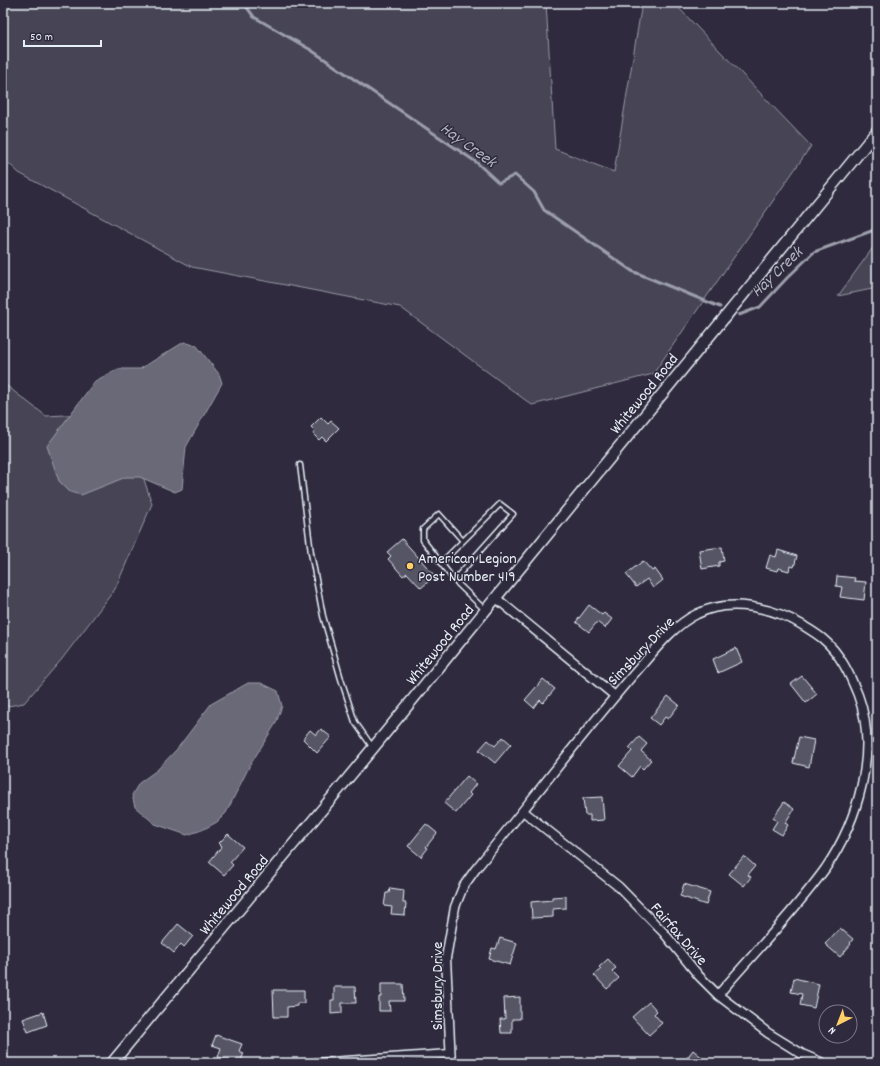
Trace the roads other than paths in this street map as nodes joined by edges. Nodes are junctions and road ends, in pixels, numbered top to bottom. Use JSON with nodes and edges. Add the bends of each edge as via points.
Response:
{"nodes":[{"id":1,"x":877,"y":130,"type":"edge"},
{"id":2,"x":300,"y":465,"type":"dead end"},
{"id":3,"x":463,"y":541,"type":"junction"},
{"id":4,"x":441,"y":563,"type":"junction"},
{"id":5,"x":454,"y":580,"type":"junction"},
{"id":6,"x":496,"y":598,"type":"junction"},
{"id":7,"x":486,"y":611,"type":"junction"},
{"id":8,"x":615,"y":696,"type":"junction"},
{"id":9,"x":373,"y":748,"type":"junction"},
{"id":10,"x":524,"y":811,"type":"junction"},
{"id":11,"x":718,"y":995,"type":"junction"},
{"id":12,"x":451,"y":1059,"type":"edge"},
{"id":13,"x":112,"y":1063,"type":"edge"},
{"id":14,"x":315,"y":1063,"type":"edge"},
{"id":15,"x":823,"y":1063,"type":"edge"}],
"edges":[{"from":1,"to":6,"type":"street","name":"Whitewood Road"},
{"from":2,"to":9,"type":"lane","via":[[311,553],[323,616],[356,722]]},
{"from":3,"to":4,"type":"lane"},
{"from":3,"to":4,"type":"lane","via":[[439,514],[423,530],[424,540]]},
{"from":3,"to":5,"type":"lane","via":[[500,504],[513,514]]},
{"from":4,"to":5,"type":"lane"},
{"from":5,"to":7,"type":"lane"},
{"from":6,"to":7,"type":"street","name":"Whitewood Road"},
{"from":6,"to":8,"type":"street"},
{"from":7,"to":9,"type":"street","name":"Whitewood Road"},
{"from":8,"to":10,"type":"street","name":"Simsbury Drive"},
{"from":8,"to":11,"type":"street","name":"Simsbury Drive","via":[[678,627],[697,614],[714,608],[736,605],[782,615],[824,639],[841,660],[863,707],[866,762],[851,818],[839,845],[803,897]]},
{"from":9,"to":13,"type":"street","name":"Whitewood Road"},
{"from":10,"to":11,"type":"street","name":"Fairfax Drive","via":[[619,887],[654,922]]},
{"from":10,"to":12,"type":"street","name":"Simsbury Drive","via":[[471,875],[454,908],[446,958]]},
{"from":11,"to":15,"type":"street","name":"Fairfax Drive","via":[[768,1033],[802,1054]]},
{"from":12,"to":14,"type":"street"}]}
